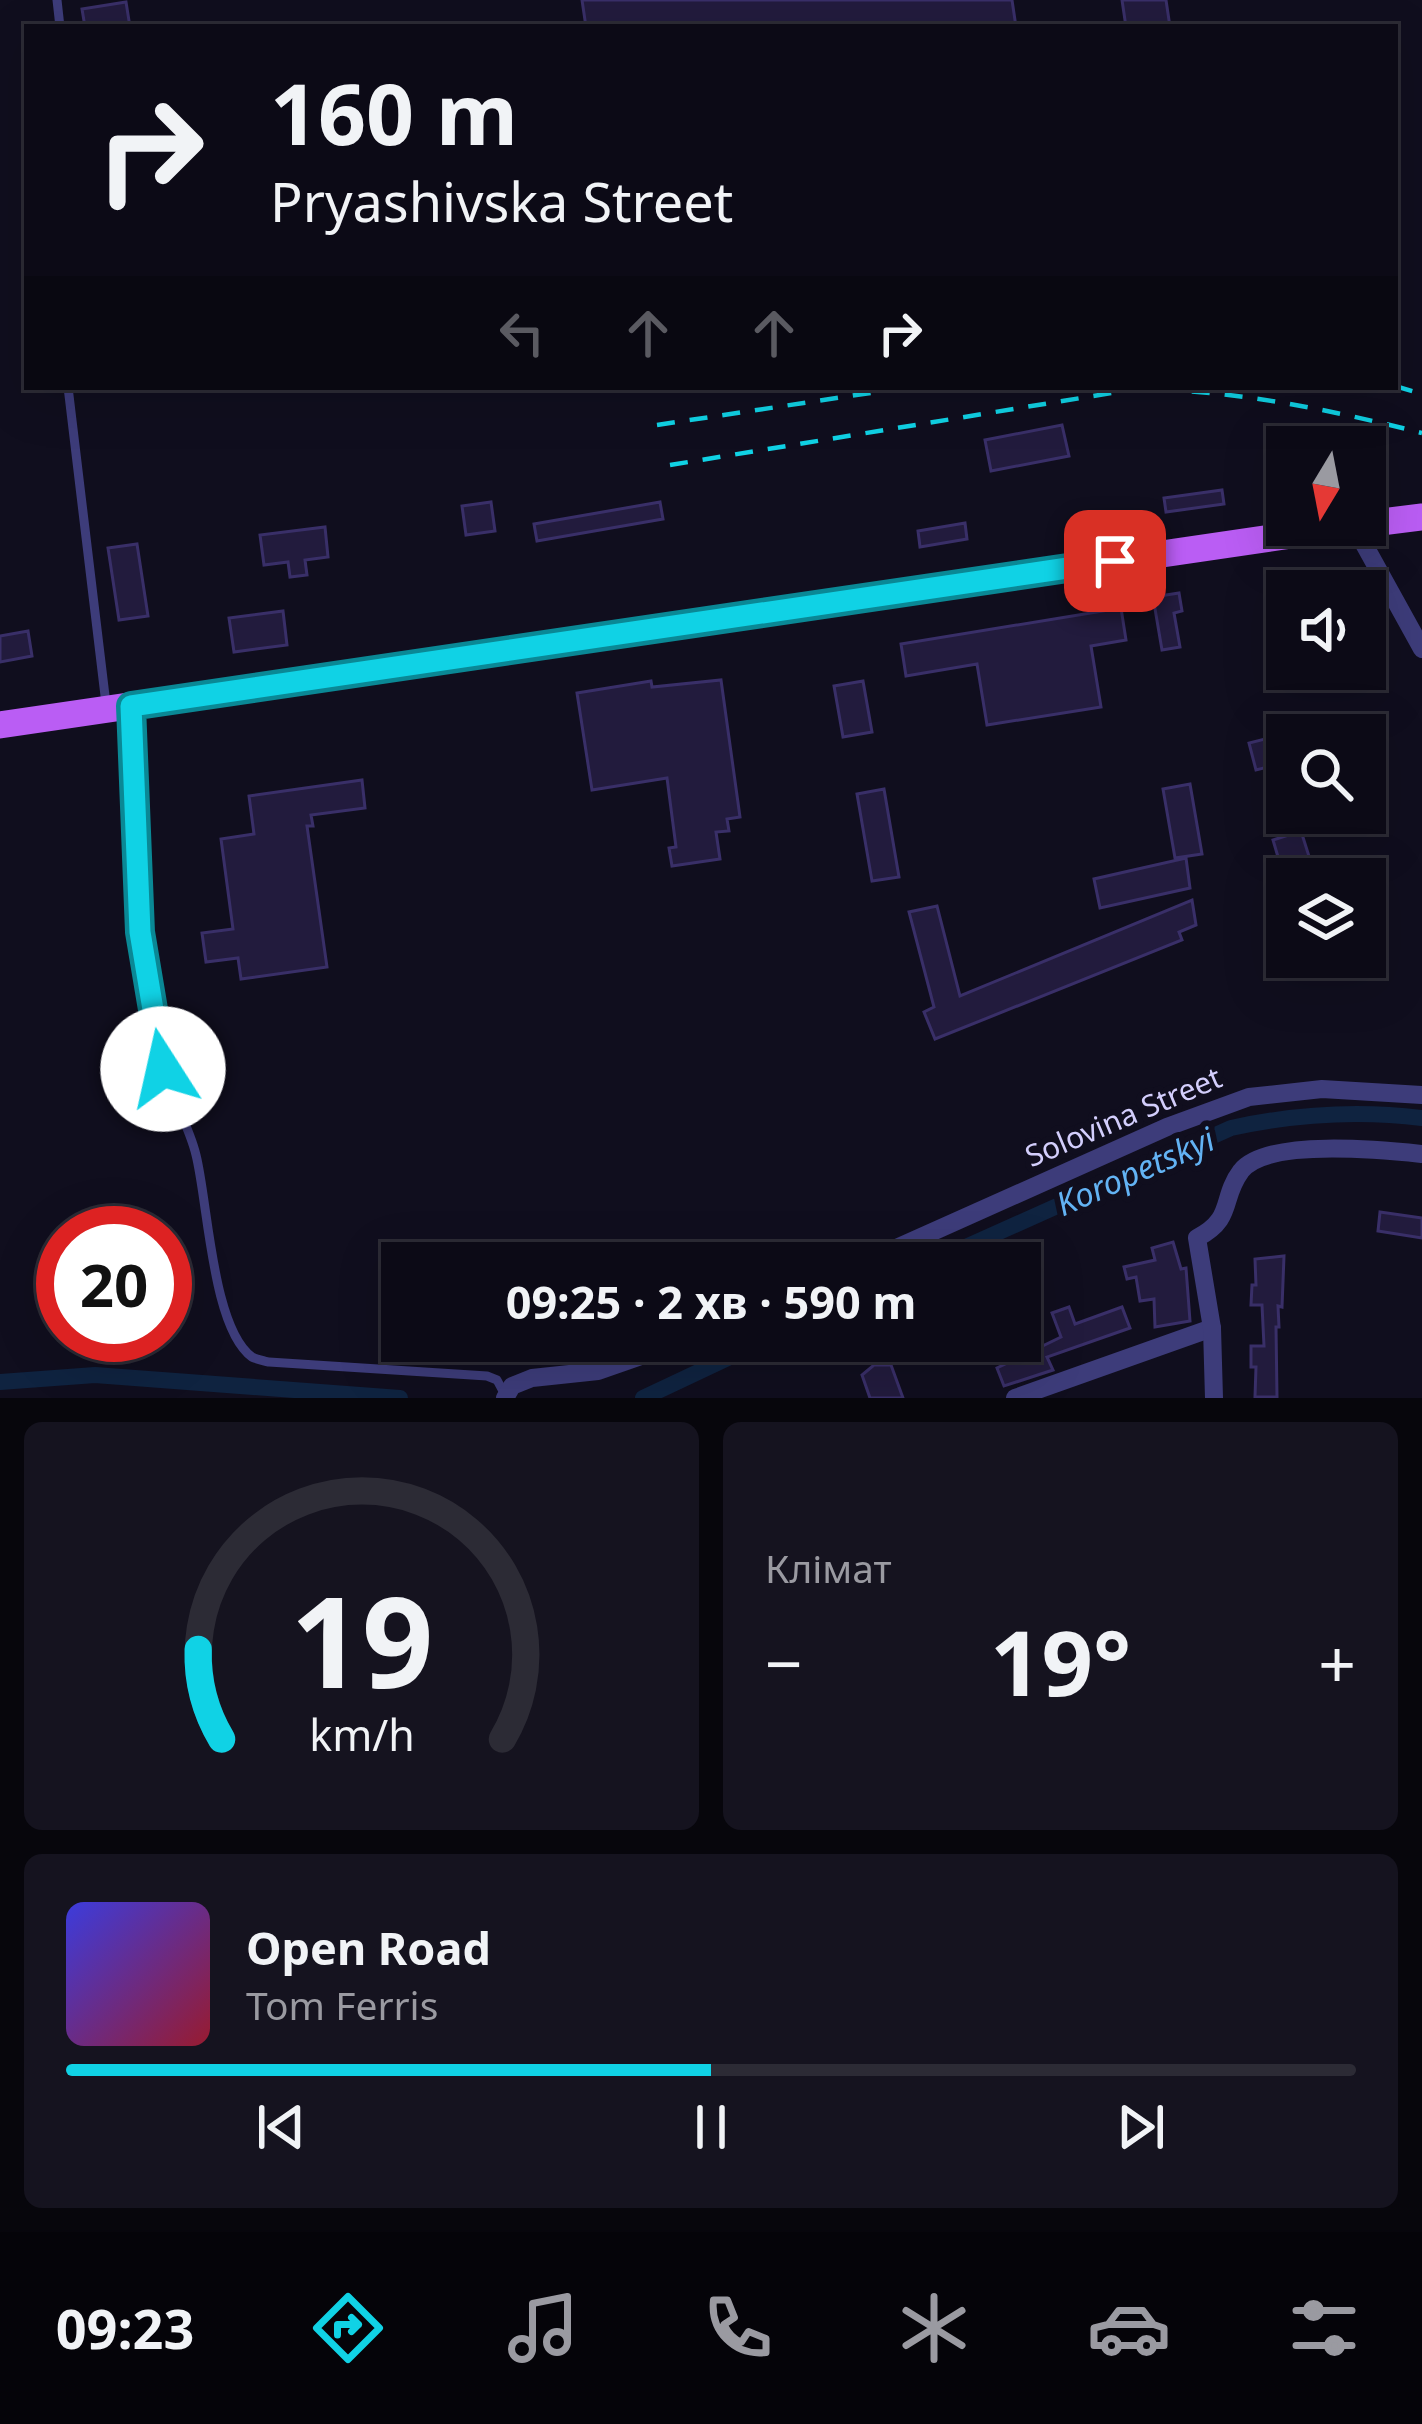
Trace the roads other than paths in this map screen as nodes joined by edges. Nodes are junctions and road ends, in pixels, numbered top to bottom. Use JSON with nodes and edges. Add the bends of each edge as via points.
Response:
{"nodes":[{"id":1,"x":68,"y":390,"type":"edge"},
{"id":2,"x":1422,"y":517,"type":"edge"},
{"id":3,"x":1386,"y":522,"type":"edge"},
{"id":4,"x":1266,"y":539,"type":"edge"},
{"id":5,"x":1370,"y":546,"type":"edge"},
{"id":6,"x":1422,"y":649,"type":"edge"},
{"id":7,"x":119,"y":707,"type":"junction"},
{"id":8,"x":0,"y":725,"type":"edge"},
{"id":9,"x":1422,"y":1096,"type":"edge"},
{"id":10,"x":1422,"y":1154,"type":"edge"},
{"id":11,"x":910,"y":1242,"type":"edge"},
{"id":12,"x":1212,"y":1328,"type":"junction"},
{"id":13,"x":624,"y":1362,"type":"edge"},
{"id":14,"x":505,"y":1397,"type":"edge"},
{"id":15,"x":1015,"y":1398,"type":"edge"},
{"id":16,"x":1214,"y":1398,"type":"edge"}],
"edges":[{"from":1,"to":7,"type":"lane"},
{"from":2,"to":3,"type":"main road"},
{"from":4,"to":7,"type":"main road"},
{"from":5,"to":6,"type":"street"},
{"from":7,"to":8,"type":"main road"},
{"from":7,"to":14,"type":"lane","via":[[140,932],[163,1069],[196,1156],[222,1299],[239,1340],[252,1358],[269,1362],[488,1376]]},
{"from":9,"to":11,"type":"street","name":"Solovina Street","via":[[1322,1089],[1249,1097]]},
{"from":10,"to":12,"type":"street","via":[[1323,1147],[1253,1160],[1239,1173],[1216,1228],[1197,1238]]},
{"from":12,"to":15,"type":"street"},
{"from":12,"to":16,"type":"street"},
{"from":13,"to":14,"type":"street","via":[[532,1378]]}]}
